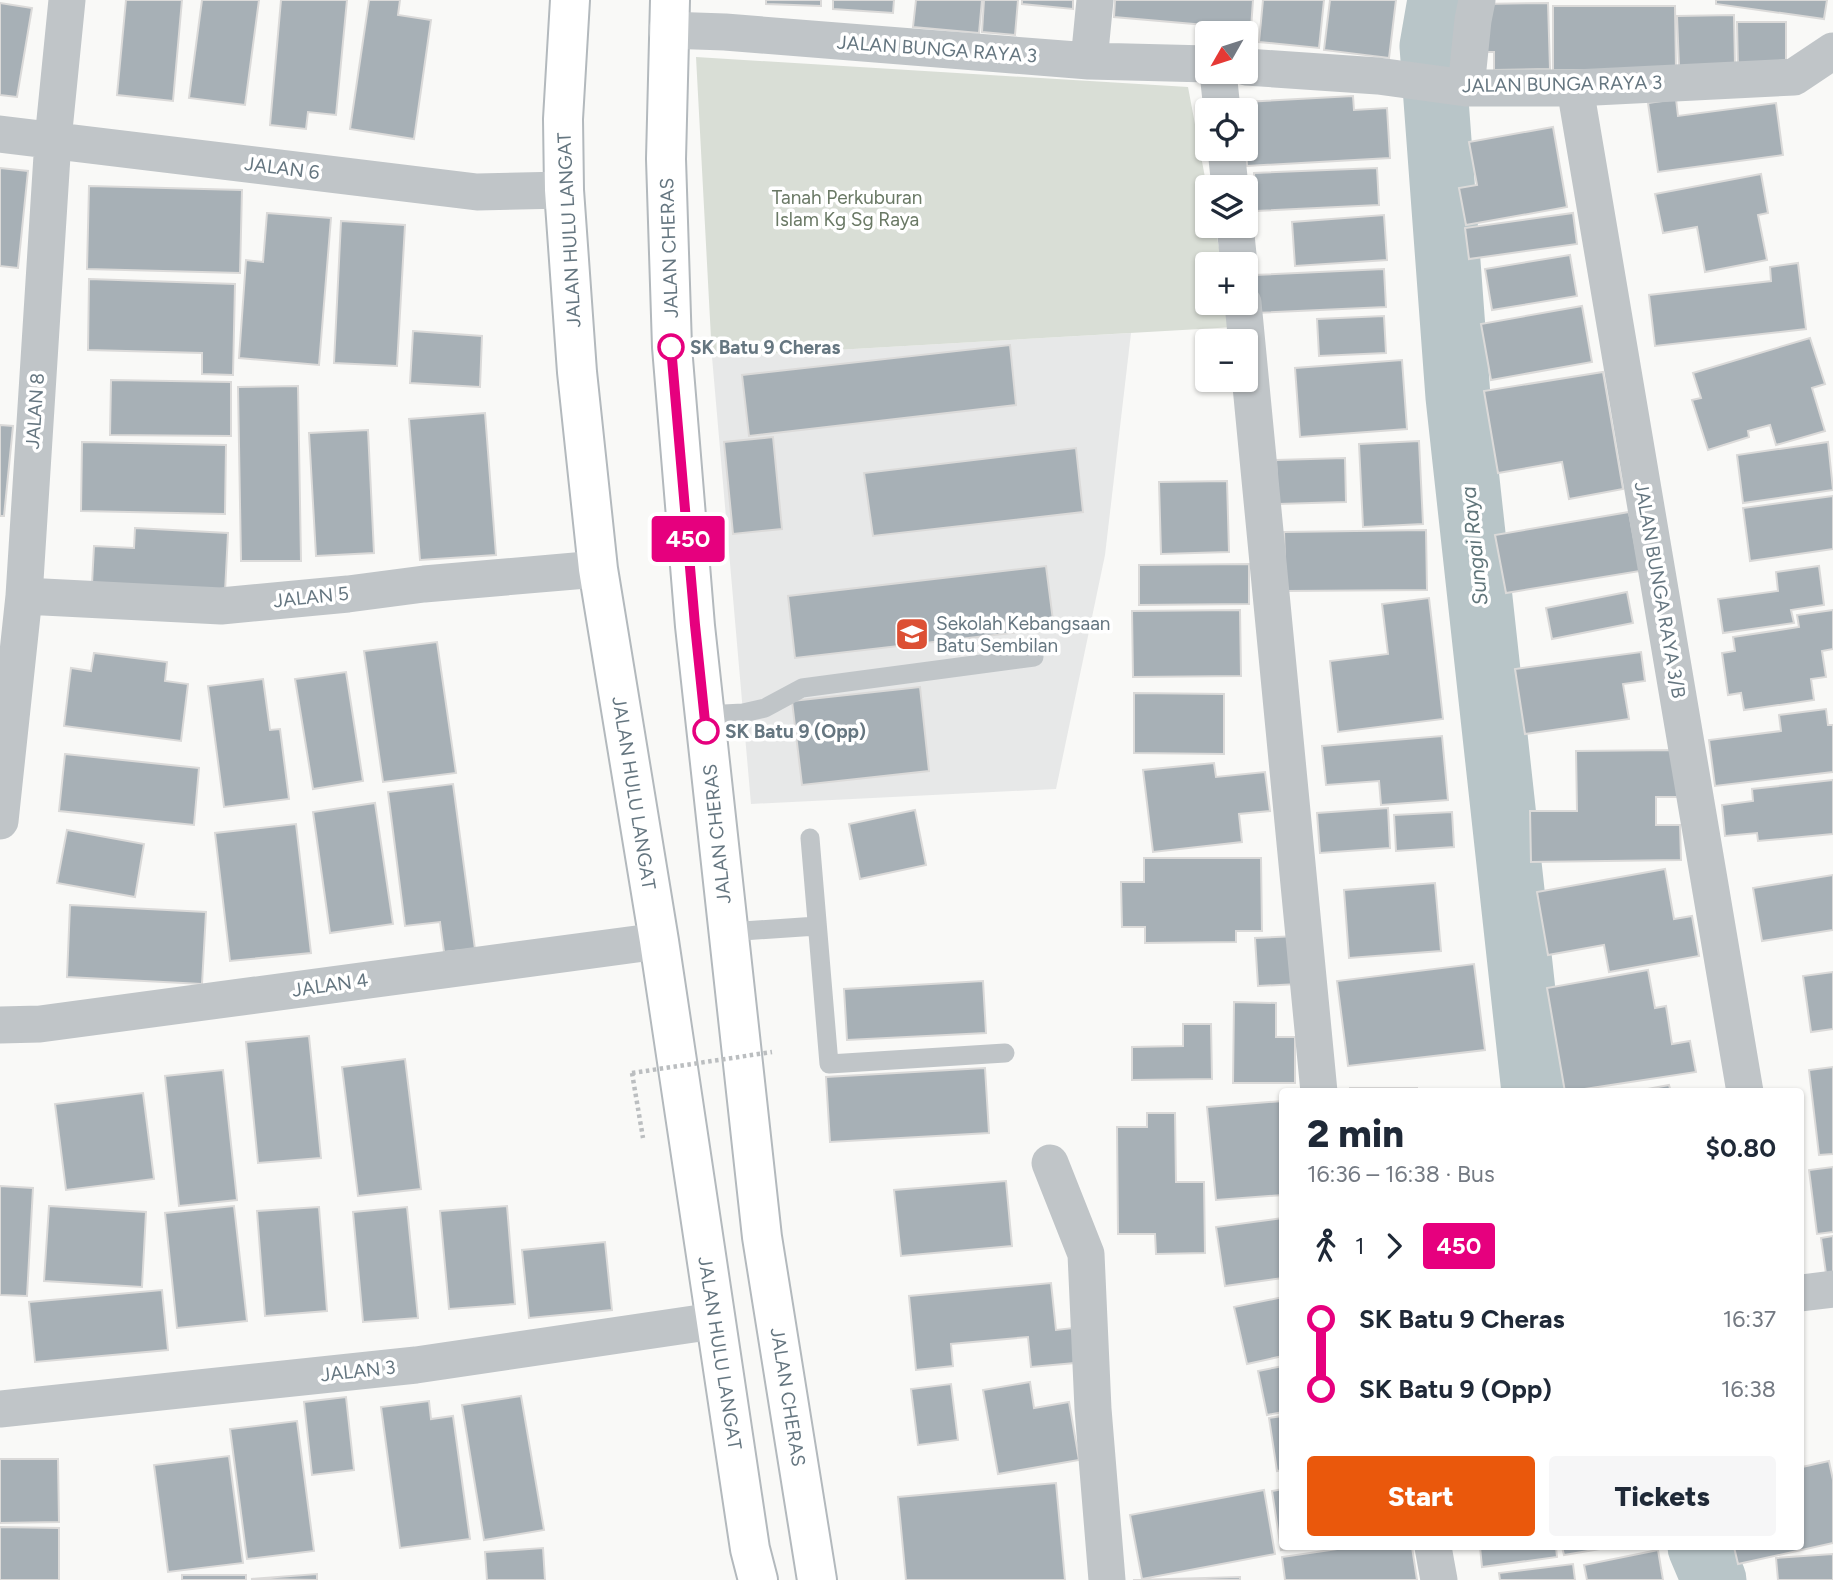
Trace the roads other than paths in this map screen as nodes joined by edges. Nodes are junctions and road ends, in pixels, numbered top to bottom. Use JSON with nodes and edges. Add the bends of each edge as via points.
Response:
{"nodes":[{"id":1,"x":67,"y":0,"type":"edge"},
{"id":2,"x":570,"y":0,"type":"edge"},
{"id":3,"x":1096,"y":0,"type":"edge"},
{"id":4,"x":1477,"y":0,"type":"edge"},
{"id":5,"x":668,"y":15,"type":"edge"},
{"id":6,"x":1833,"y":51,"type":"edge"},
{"id":7,"x":1089,"y":61,"type":"junction"},
{"id":8,"x":1195,"y":64,"type":"edge"},
{"id":9,"x":1258,"y":67,"type":"edge"},
{"id":10,"x":1466,"y":88,"type":"junction"},
{"id":11,"x":1575,"y":88,"type":"junction"},
{"id":12,"x":0,"y":134,"type":"edge"},
{"id":13,"x":53,"y":140,"type":"junction"},
{"id":14,"x":564,"y":190,"type":"junction"},
{"id":15,"x":1244,"y":315,"type":"edge"},
{"id":16,"x":598,"y":569,"type":"junction"},
{"id":17,"x":23,"y":596,"type":"junction"},
{"id":18,"x":1034,"y":657,"type":"dead end"},
{"id":19,"x":704,"y":715,"type":"junction"},
{"id":20,"x":0,"y":821,"type":"edge"},
{"id":21,"x":810,"y":838,"type":"dead end"},
{"id":22,"x":817,"y":926,"type":"junction"},
{"id":23,"x":728,"y":932,"type":"junction"},
{"id":24,"x":659,"y":941,"type":"junction"},
{"id":25,"x":0,"y":1025,"type":"edge"},
{"id":26,"x":1005,"y":1053,"type":"dead end"},
{"id":27,"x":1319,"y":1088,"type":"edge"},
{"id":28,"x":1744,"y":1088,"type":"edge"},
{"id":29,"x":1050,"y":1163,"type":"dead end"},
{"id":30,"x":1833,"y":1289,"type":"edge"},
{"id":31,"x":1804,"y":1293,"type":"edge"},
{"id":32,"x":714,"y":1321,"type":"junction"},
{"id":33,"x":0,"y":1409,"type":"edge"},
{"id":34,"x":1434,"y":1550,"type":"edge"},
{"id":35,"x":758,"y":1580,"type":"edge"},
{"id":36,"x":817,"y":1580,"type":"edge"},
{"id":37,"x":1107,"y":1580,"type":"edge"},
{"id":38,"x":1439,"y":1580,"type":"edge"}],
"edges":[{"from":1,"to":13,"type":"street","name":"JALAN 8"},
{"from":2,"to":14,"type":"main road","name":"JALAN HULU LANGAT"},
{"from":3,"to":7,"type":"street"},
{"from":4,"to":10,"type":"street"},
{"from":5,"to":7,"type":"street","name":"JALAN BUNGA RAYA 3","via":[[725,32]]},
{"from":5,"to":19,"type":"main road","name":"JALAN CHERAS","via":[[671,347]]},
{"from":6,"to":11,"type":"street","name":"JALAN BUNGA RAYA 3","via":[[1794,77]]},
{"from":7,"to":8,"type":"street","name":"JALAN BUNGA RAYA 3"},
{"from":9,"to":10,"type":"street","name":"JALAN BUNGA RAYA 3"},
{"from":10,"to":11,"type":"street","name":"JALAN BUNGA RAYA 3"},
{"from":11,"to":28,"type":"street","name":"JALAN BUNGA RAYA 3/B"},
{"from":12,"to":13,"type":"street","name":"JALAN 6"},
{"from":13,"to":14,"type":"street","name":"JALAN 6","via":[[477,192]]},
{"from":13,"to":17,"type":"street","name":"JALAN 8"},
{"from":14,"to":16,"type":"main road","name":"JALAN HULU LANGAT"},
{"from":15,"to":27,"type":"street"},
{"from":16,"to":17,"type":"street","name":"JALAN 5","via":[[221,606]]},
{"from":16,"to":24,"type":"main road","name":"JALAN HULU LANGAT"},
{"from":17,"to":20,"type":"street","name":"JALAN 8"},
{"from":18,"to":19,"type":"lane","via":[[802,688],[765,708]]},
{"from":19,"to":23,"type":"main road","name":"JALAN CHERAS"},
{"from":21,"to":22,"type":"lane"},
{"from":22,"to":23,"type":"lane"},
{"from":22,"to":26,"type":"lane","via":[[829,1064]]},
{"from":23,"to":36,"type":"main road","name":"JALAN CHERAS","via":[[762,1237]]},
{"from":24,"to":25,"type":"street","name":"JALAN 4","via":[[40,1024]]},
{"from":24,"to":32,"type":"main road","name":"JALAN HULU LANGAT"},
{"from":29,"to":37,"type":"street","via":[[1086,1254]]},
{"from":30,"to":31,"type":"street"},
{"from":32,"to":33,"type":"street","name":"JALAN 3","via":[[416,1365]]},
{"from":32,"to":35,"type":"main road","name":"JALAN HULU LANGAT"},
{"from":34,"to":38,"type":"street"}]}
